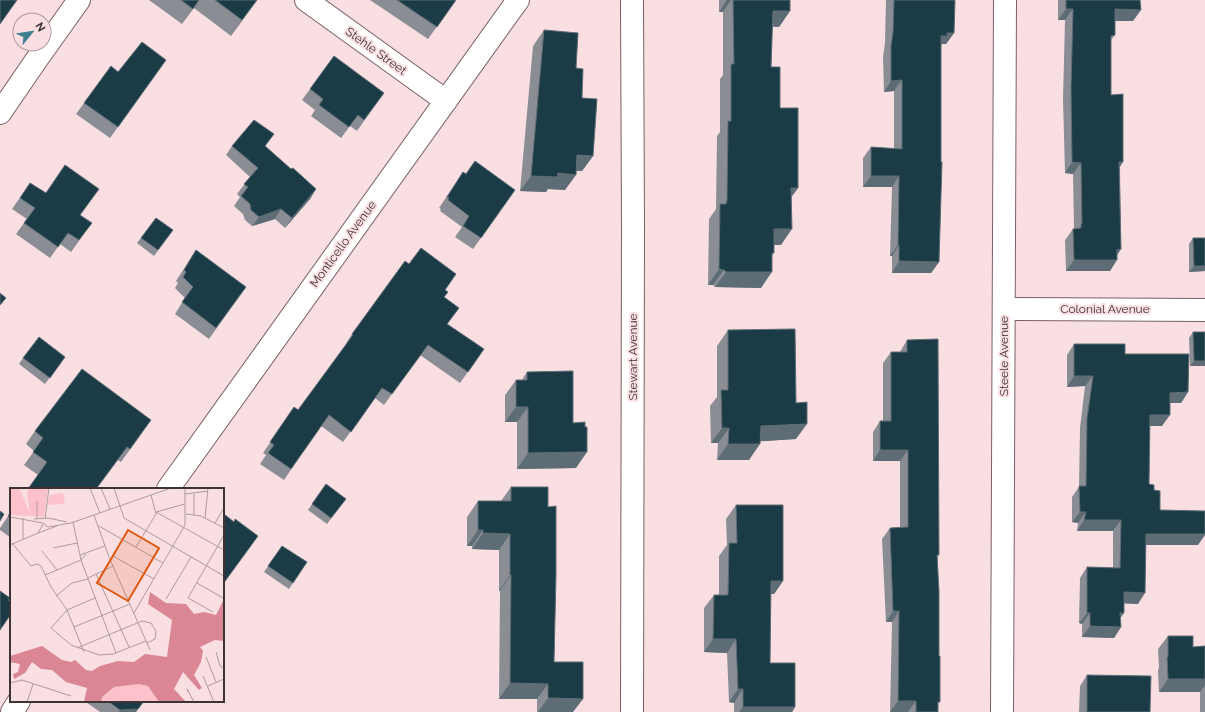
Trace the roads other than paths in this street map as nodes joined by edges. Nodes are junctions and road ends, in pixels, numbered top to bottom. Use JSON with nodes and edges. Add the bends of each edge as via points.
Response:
{"nodes":[{"id":1,"x":79,"y":0,"type":"edge"},
{"id":2,"x":306,"y":0,"type":"edge"},
{"id":3,"x":518,"y":0,"type":"edge"},
{"id":4,"x":1005,"y":0,"type":"edge"},
{"id":5,"x":632,"y":2,"type":"dead end"},
{"id":6,"x":446,"y":101,"type":"junction"},
{"id":7,"x":0,"y":113,"type":"edge"},
{"id":8,"x":1004,"y":309,"type":"junction"},
{"id":9,"x":1205,"y":310,"type":"edge"},
{"id":10,"x":169,"y":488,"type":"edge"},
{"id":11,"x":18,"y":702,"type":"edge"},
{"id":12,"x":12,"y":712,"type":"edge"},
{"id":13,"x":632,"y":712,"type":"edge"},
{"id":14,"x":1002,"y":712,"type":"edge"}],
"edges":[{"from":1,"to":7,"type":"street"},
{"from":2,"to":6,"type":"street","name":"Stehle Street"},
{"from":3,"to":6,"type":"street","name":"Monticello Avenue"},
{"from":4,"to":8,"type":"street","name":"Steele Avenue"},
{"from":5,"to":13,"type":"street","name":"Stewart Avenue"},
{"from":6,"to":10,"type":"street","name":"Monticello Avenue"},
{"from":8,"to":9,"type":"street","name":"Colonial Avenue"},
{"from":8,"to":14,"type":"street","name":"Steele Avenue"},
{"from":11,"to":12,"type":"street"}]}
